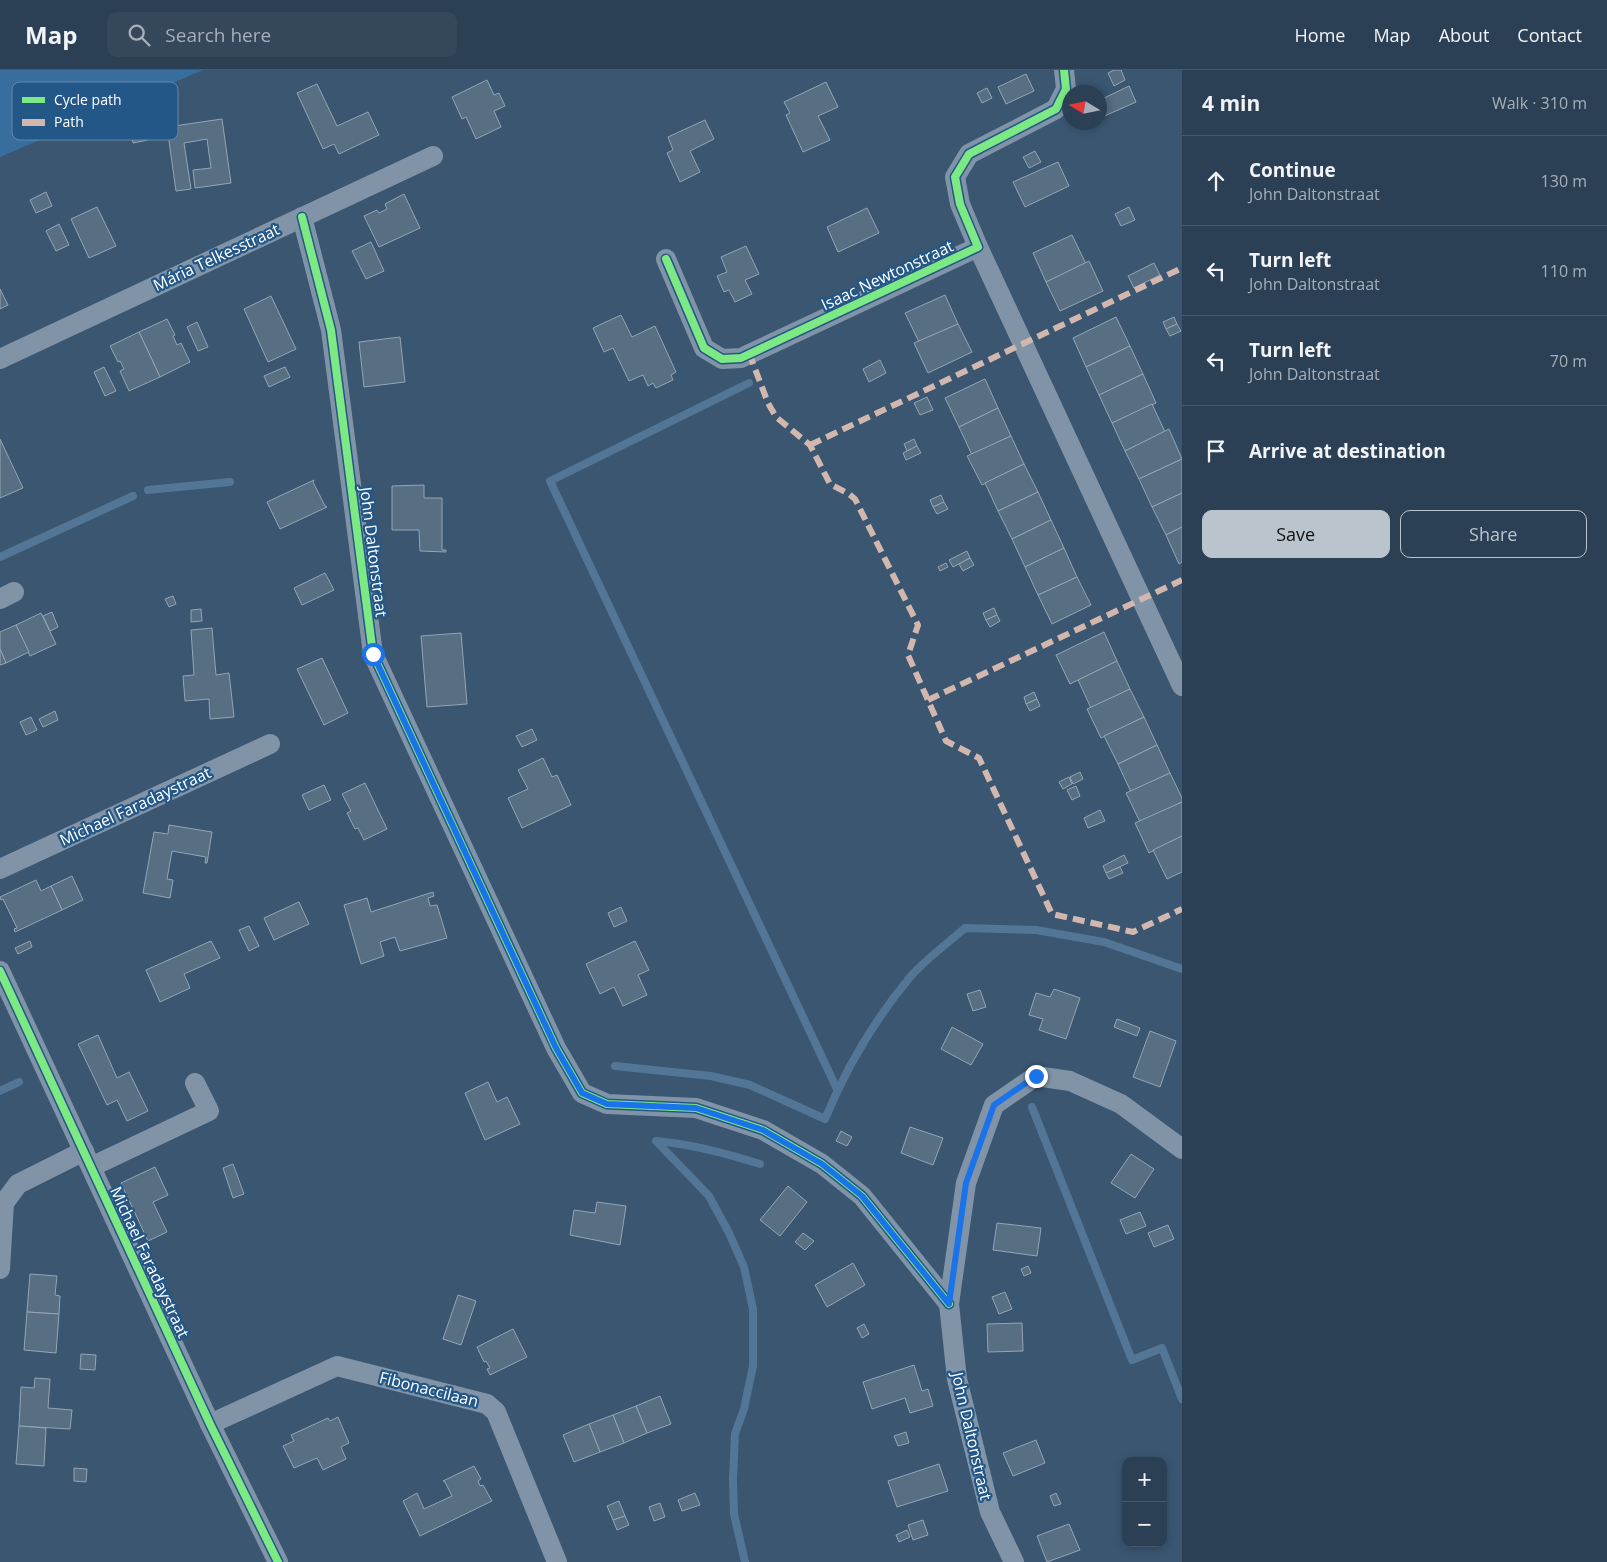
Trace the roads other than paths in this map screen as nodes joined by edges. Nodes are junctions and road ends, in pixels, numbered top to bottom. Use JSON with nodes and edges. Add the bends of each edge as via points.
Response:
{"nodes":[{"id":1,"x":1064,"y":70,"type":"edge"},
{"id":2,"x":433,"y":156,"type":"dead end"},
{"id":3,"x":302,"y":217,"type":"junction"},
{"id":4,"x":978,"y":247,"type":"junction"},
{"id":5,"x":666,"y":260,"type":"dead end"},
{"id":6,"x":0,"y":359,"type":"edge"},
{"id":7,"x":1182,"y":686,"type":"edge"},
{"id":8,"x":270,"y":744,"type":"dead end"},
{"id":9,"x":0,"y":869,"type":"edge"},
{"id":10,"x":0,"y":971,"type":"edge"},
{"id":11,"x":195,"y":1083,"type":"dead end"},
{"id":12,"x":1182,"y":1149,"type":"edge"},
{"id":13,"x":87,"y":1159,"type":"junction"},
{"id":14,"x":0,"y":1269,"type":"edge"},
{"id":15,"x":949,"y":1304,"type":"junction"},
{"id":16,"x":210,"y":1424,"type":"junction"},
{"id":17,"x":278,"y":1562,"type":"edge"},
{"id":18,"x":558,"y":1562,"type":"edge"},
{"id":19,"x":1014,"y":1562,"type":"edge"}],
"edges":[{"from":1,"to":4,"type":"street","name":"Isaac Newtonstraat","via":[[1066,89],[1056,110],[969,154],[955,177],[960,204]]},
{"from":2,"to":3,"type":"street","name":"Mária Telkesstraat"},
{"from":3,"to":6,"type":"street","name":"Mária Telkesstraat"},
{"from":3,"to":15,"type":"street","name":"John Daltonstraat","via":[[331,330],[373,654],[556,1048],[582,1093],[607,1104],[696,1108],[763,1130],[822,1164],[862,1196]]},
{"from":4,"to":5,"type":"street","name":"Isaac Newtonstraat","via":[[741,358],[722,359],[704,348]]},
{"from":4,"to":7,"type":"street","name":"Isaac Newtonstraat"},
{"from":8,"to":9,"type":"street","name":"Michael Faradaystraat"},
{"from":10,"to":13,"type":"street","name":"Michael Faradaystraat"},
{"from":11,"to":13,"type":"street","via":[[209,1112]]},
{"from":12,"to":15,"type":"street","name":"John Daltonstraat","via":[[1121,1104],[1070,1081],[1036,1076],[994,1105],[966,1183]]},
{"from":13,"to":14,"type":"street","via":[[18,1184],[4,1203]]},
{"from":13,"to":16,"type":"street","name":"Michael Faradaystraat"},
{"from":15,"to":19,"type":"street","name":"John Daltonstraat","via":[[957,1379],[987,1503]]},
{"from":16,"to":17,"type":"street","name":"Michael Faradaystraat"},
{"from":16,"to":18,"type":"street","name":"Fibonaccilaan","via":[[336,1366],[487,1404],[496,1412]]}]}
